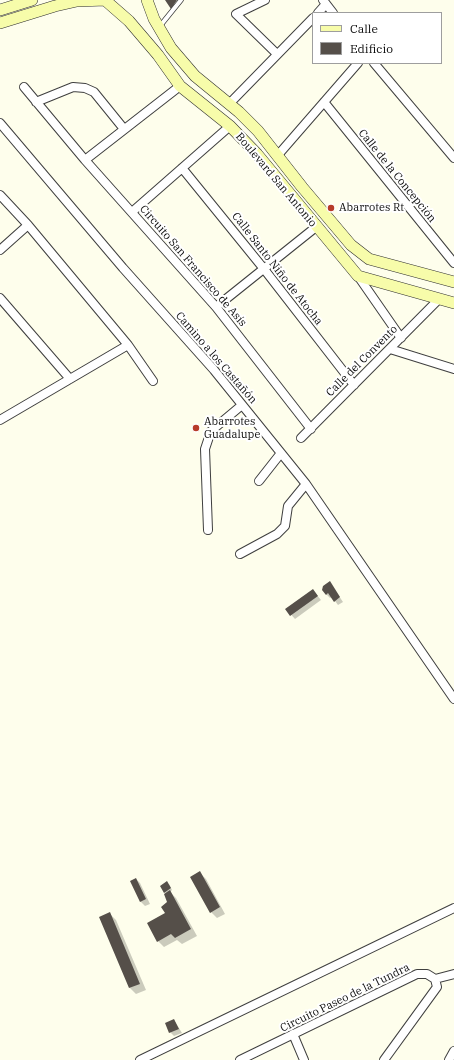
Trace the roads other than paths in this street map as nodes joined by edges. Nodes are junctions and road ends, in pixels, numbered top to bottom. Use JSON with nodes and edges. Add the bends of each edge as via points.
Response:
{"nodes":[{"id":1,"x":32,"y":0,"type":"edge"},
{"id":2,"x":105,"y":0,"type":"edge"},
{"id":3,"x":147,"y":0,"type":"edge"},
{"id":4,"x":180,"y":0,"type":"edge"},
{"id":5,"x":265,"y":0,"type":"edge"},
{"id":6,"x":324,"y":2,"type":"edge"},
{"id":7,"x":0,"y":10,"type":"edge"},
{"id":8,"x":319,"y":12,"type":"edge"},
{"id":9,"x":333,"y":12,"type":"edge"},
{"id":10,"x":312,"y":19,"type":"edge"},
{"id":11,"x":0,"y":23,"type":"edge"},
{"id":12,"x":159,"y":28,"type":"junction"},
{"id":13,"x":277,"y":54,"type":"junction"},
{"id":14,"x":357,"y":64,"type":"edge"},
{"id":15,"x":375,"y":64,"type":"edge"},
{"id":16,"x":180,"y":86,"type":"junction"},
{"id":17,"x":24,"y":87,"type":"dead end"},
{"id":18,"x":214,"y":93,"type":"junction"},
{"id":19,"x":36,"y":102,"type":"junction"},
{"id":20,"x":324,"y":102,"type":"junction"},
{"id":21,"x":228,"y":104,"type":"junction"},
{"id":22,"x":204,"y":106,"type":"junction"},
{"id":23,"x":0,"y":123,"type":"edge"},
{"id":24,"x":230,"y":126,"type":"junction"},
{"id":25,"x":124,"y":129,"type":"junction"},
{"id":26,"x":278,"y":155,"type":"junction"},
{"id":27,"x":454,"y":158,"type":"edge"},
{"id":28,"x":84,"y":160,"type":"junction"},
{"id":29,"x":182,"y":168,"type":"junction"},
{"id":30,"x":302,"y":187,"type":"junction"},
{"id":31,"x":0,"y":195,"type":"edge"},
{"id":32,"x":291,"y":197,"type":"junction"},
{"id":33,"x":132,"y":212,"type":"junction"},
{"id":34,"x":28,"y":225,"type":"junction"},
{"id":35,"x":316,"y":227,"type":"junction"},
{"id":36,"x":0,"y":250,"type":"edge"},
{"id":37,"x":454,"y":263,"type":"edge"},
{"id":38,"x":264,"y":269,"type":"junction"},
{"id":39,"x":358,"y":276,"type":"junction"},
{"id":40,"x":454,"y":282,"type":"edge"},
{"id":41,"x":0,"y":298,"type":"edge"},
{"id":42,"x":439,"y":299,"type":"junction"},
{"id":43,"x":454,"y":303,"type":"edge"},
{"id":44,"x":216,"y":307,"type":"junction"},
{"id":45,"x":401,"y":338,"type":"junction"},
{"id":46,"x":128,"y":345,"type":"junction"},
{"id":47,"x":390,"y":348,"type":"junction"},
{"id":48,"x":454,"y":369,"type":"edge"},
{"id":49,"x":70,"y":380,"type":"junction"},
{"id":50,"x":153,"y":381,"type":"dead end"},
{"id":51,"x":354,"y":385,"type":"junction"},
{"id":52,"x":242,"y":404,"type":"junction"},
{"id":53,"x":1,"y":417,"type":"edge"},
{"id":54,"x":310,"y":429,"type":"junction"},
{"id":55,"x":301,"y":438,"type":"dead end"},
{"id":56,"x":281,"y":453,"type":"junction"},
{"id":57,"x":259,"y":481,"type":"dead end"},
{"id":58,"x":306,"y":484,"type":"junction"},
{"id":59,"x":208,"y":530,"type":"dead end"},
{"id":60,"x":240,"y":554,"type":"dead end"},
{"id":61,"x":454,"y":699,"type":"edge"},
{"id":62,"x":454,"y":908,"type":"edge"},
{"id":63,"x":454,"y":974,"type":"edge"},
{"id":64,"x":435,"y":979,"type":"junction"},
{"id":65,"x":293,"y":1034,"type":"junction"},
{"id":66,"x":454,"y":1051,"type":"edge"},
{"id":67,"x":140,"y":1060,"type":"edge"},
{"id":68,"x":240,"y":1060,"type":"edge"},
{"id":69,"x":304,"y":1060,"type":"edge"},
{"id":70,"x":384,"y":1060,"type":"edge"},
{"id":71,"x":449,"y":1060,"type":"edge"}],
"edges":[{"from":1,"to":7,"type":"street"},
{"from":2,"to":11,"type":"street","via":[[77,1]]},
{"from":2,"to":16,"type":"street","name":"Boulevard San Antonio","via":[[129,21]]},
{"from":3,"to":12,"type":"street","name":"Boulevard San Antonio"},
{"from":4,"to":12,"type":"lane"},
{"from":5,"to":13,"type":"street","via":[[236,14]]},
{"from":6,"to":8,"type":"street"},
{"from":6,"to":9,"type":"street"},
{"from":10,"to":13,"type":"street"},
{"from":12,"to":18,"type":"street","name":"Boulevard San Antonio","via":[[171,48]]},
{"from":13,"to":21,"type":"street"},
{"from":14,"to":20,"type":"street"},
{"from":15,"to":27,"type":"street"},
{"from":16,"to":22,"type":"street","name":"Boulevard San Antonio"},
{"from":16,"to":25,"type":"street"},
{"from":17,"to":19,"type":"street","name":"Circuito San Francisco de Asís"},
{"from":18,"to":21,"type":"street","name":"Boulevard San Antonio"},
{"from":18,"to":22,"type":"street"},
{"from":19,"to":25,"type":"street","via":[[73,88],[85,88],[94,92]]},
{"from":19,"to":28,"type":"street","name":"Circuito San Francisco de Asís"},
{"from":20,"to":26,"type":"street"},
{"from":20,"to":37,"type":"street","name":"Calle de la Concepción"},
{"from":21,"to":26,"type":"street","name":"Boulevard San Antonio","via":[[258,131]]},
{"from":22,"to":24,"type":"street","name":"Boulevard San Antonio"},
{"from":23,"to":52,"type":"street","name":"Camino a los Castañón"},
{"from":24,"to":29,"type":"street"},
{"from":24,"to":32,"type":"street","name":"Boulevard San Antonio","via":[[257,154]]},
{"from":25,"to":28,"type":"street"},
{"from":26,"to":30,"type":"street","name":"Boulevard San Antonio"},
{"from":28,"to":33,"type":"street","name":"Circuito San Francisco de Asís"},
{"from":29,"to":33,"type":"street"},
{"from":29,"to":38,"type":"street","name":"Calle Santo Niño de Atocha"},
{"from":30,"to":32,"type":"street"},
{"from":30,"to":40,"type":"street","name":"Boulevard San Antonio","via":[[351,245],[369,259]]},
{"from":31,"to":34,"type":"street"},
{"from":32,"to":35,"type":"street","name":"Boulevard San Antonio"},
{"from":33,"to":44,"type":"street","name":"Circuito San Francisco de Asís"},
{"from":34,"to":36,"type":"street"},
{"from":34,"to":46,"type":"street"},
{"from":35,"to":38,"type":"street"},
{"from":35,"to":39,"type":"street","name":"Boulevard San Antonio"},
{"from":38,"to":44,"type":"street"},
{"from":38,"to":51,"type":"street","name":"Calle Santo Niño de Atocha"},
{"from":39,"to":42,"type":"street"},
{"from":39,"to":45,"type":"street"},
{"from":41,"to":49,"type":"street"},
{"from":42,"to":43,"type":"street"},
{"from":42,"to":45,"type":"street","name":"Calle del Convento"},
{"from":44,"to":54,"type":"street","name":"Circuito San Francisco de Asís"},
{"from":45,"to":47,"type":"street","name":"Calle del Convento"},
{"from":46,"to":49,"type":"street"},
{"from":46,"to":50,"type":"street"},
{"from":47,"to":48,"type":"street"},
{"from":47,"to":51,"type":"street","name":"Calle del Convento"},
{"from":49,"to":53,"type":"street"},
{"from":51,"to":54,"type":"street","name":"Calle del Convento"},
{"from":52,"to":56,"type":"street","name":"Camino a los Castañón"},
{"from":52,"to":59,"type":"street","via":[[211,431],[205,449]]},
{"from":54,"to":55,"type":"street","name":"Calle del Convento"},
{"from":56,"to":57,"type":"street"},
{"from":56,"to":58,"type":"street","name":"Camino a los Castañón"},
{"from":58,"to":60,"type":"street","via":[[288,506],[285,526],[277,534]]},
{"from":58,"to":61,"type":"street","name":"Camino a los Castañón"},
{"from":62,"to":67,"type":"street"},
{"from":63,"to":64,"type":"street"},
{"from":64,"to":65,"type":"street","name":"Circuito Paseo de la Tundra","via":[[427,974],[417,974]]},
{"from":64,"to":70,"type":"street","via":[[438,987],[432,997]]},
{"from":65,"to":68,"type":"street","name":"Circuito Paseo de la Tundra"},
{"from":65,"to":69,"type":"street"},
{"from":66,"to":71,"type":"street"}]}
